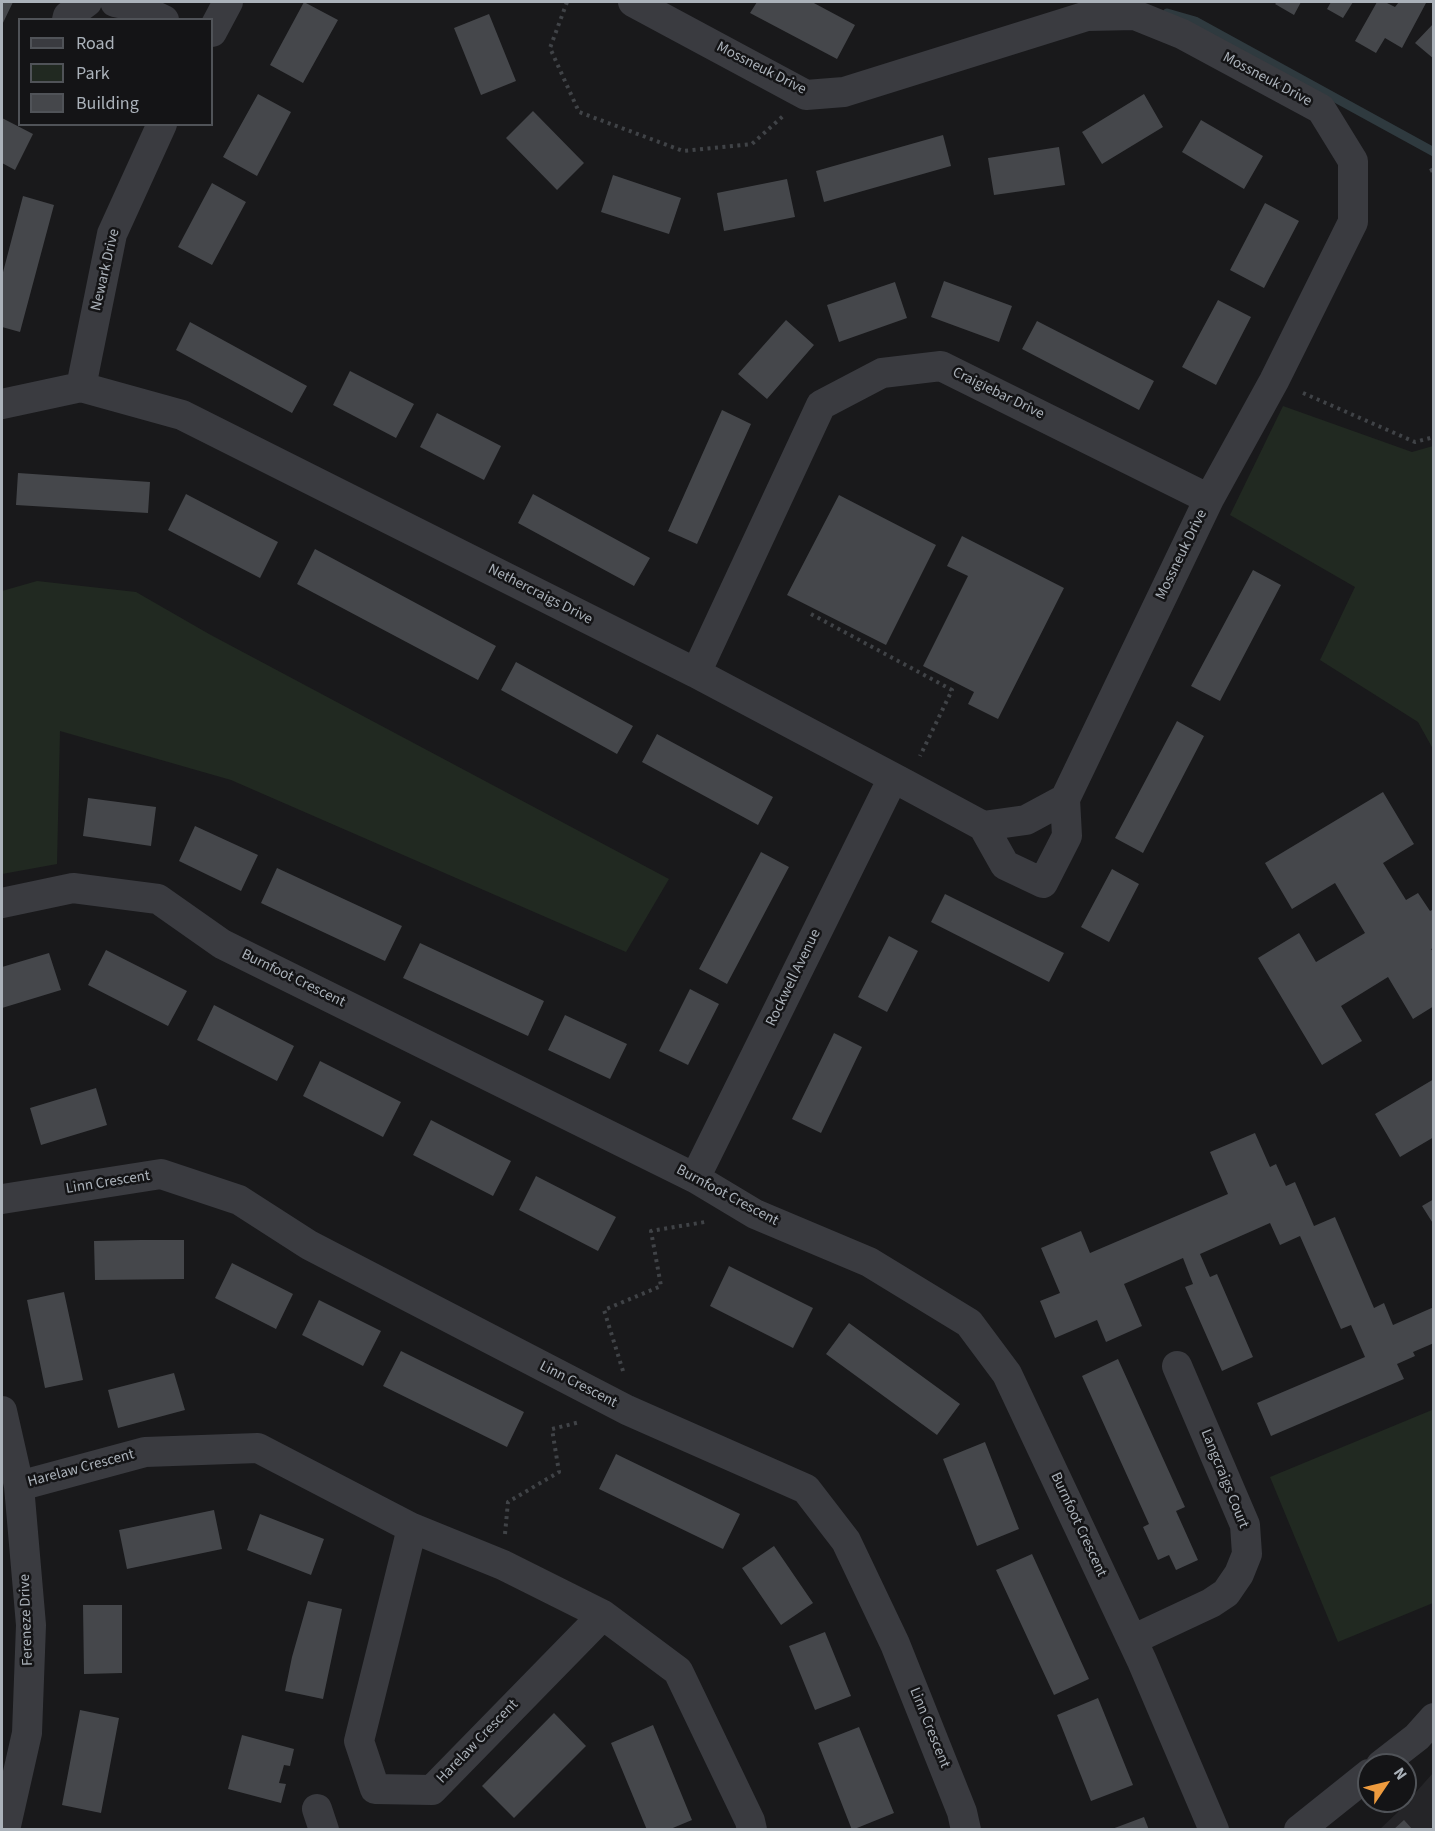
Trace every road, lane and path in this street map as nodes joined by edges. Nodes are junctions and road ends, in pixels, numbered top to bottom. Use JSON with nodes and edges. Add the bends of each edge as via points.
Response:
{"nodes":[{"id":1,"x":87,"y":2,"type":"edge"},
{"id":2,"x":115,"y":2,"type":"edge"},
{"id":3,"x":228,"y":2,"type":"edge"},
{"id":4,"x":567,"y":2,"type":"edge"},
{"id":5,"x":633,"y":2,"type":"edge"},
{"id":6,"x":68,"y":18,"type":"edge"},
{"id":7,"x":160,"y":18,"type":"edge"},
{"id":8,"x":213,"y":31,"type":"edge"},
{"id":9,"x":807,"y":95,"type":"junction"},
{"id":10,"x":162,"y":126,"type":"edge"},
{"id":11,"x":1274,"y":381,"type":"junction"},
{"id":12,"x":81,"y":387,"type":"junction"},
{"id":13,"x":2,"y":404,"type":"edge"},
{"id":14,"x":1434,"y":437,"type":"edge"},
{"id":15,"x":1209,"y":499,"type":"junction"},
{"id":16,"x":811,"y":614,"type":"dead end"},
{"id":17,"x":696,"y":673,"type":"junction"},
{"id":18,"x":900,"y":781,"type":"junction"},
{"id":19,"x":1065,"y":800,"type":"junction"},
{"id":20,"x":983,"y":826,"type":"junction"},
{"id":21,"x":2,"y":903,"type":"edge"},
{"id":22,"x":695,"y":1178,"type":"junction"},
{"id":23,"x":2,"y":1199,"type":"edge"},
{"id":24,"x":1177,"y":1366,"type":"dead end"},
{"id":25,"x":2,"y":1411,"type":"edge"},
{"id":26,"x":19,"y":1486,"type":"junction"},
{"id":27,"x":412,"y":1528,"type":"junction"},
{"id":28,"x":603,"y":1616,"type":"junction"},
{"id":29,"x":1132,"y":1640,"type":"junction"},
{"id":30,"x":1434,"y":1718,"type":"edge"},
{"id":31,"x":1396,"y":1753,"type":"edge"},
{"id":32,"x":1357,"y":1784,"type":"edge"},
{"id":33,"x":5,"y":1830,"type":"edge"},
{"id":34,"x":752,"y":1830,"type":"edge"},
{"id":35,"x":966,"y":1830,"type":"edge"},
{"id":36,"x":1214,"y":1830,"type":"edge"},
{"id":37,"x":1299,"y":1830,"type":"edge"}],
"edges":[{"from":1,"to":6,"type":"street"},
{"from":2,"to":7,"type":"street"},
{"from":3,"to":8,"type":"street"},
{"from":4,"to":9,"type":"path","via":[[550,48],[579,112],[683,151],[752,144]]},
{"from":5,"to":9,"type":"street","name":"Mossneuk Drive"},
{"from":9,"to":11,"type":"street","name":"Mossneuk Drive","via":[[844,92],[1087,16],[1135,15],[1182,34],[1321,109],[1353,161],[1353,222]]},
{"from":10,"to":12,"type":"street","name":"Newark Drive","via":[[112,234]]},
{"from":11,"to":14,"type":"path","via":[[1416,442]]},
{"from":11,"to":15,"type":"street","name":"Mossneuk Drive"},
{"from":12,"to":13,"type":"street","name":"Nethercraigs Drive"},
{"from":12,"to":17,"type":"street","name":"Nethercraigs Drive","via":[[182,415]]},
{"from":15,"to":17,"type":"street","name":"Craigiebar Drive","via":[[941,366],[882,373],[821,405]]},
{"from":15,"to":19,"type":"street","name":"Mossneuk Drive"},
{"from":16,"to":18,"type":"path","via":[[952,690]]},
{"from":17,"to":18,"type":"street","name":"Nethercraigs Drive"},
{"from":18,"to":20,"type":"street","name":"Nethercraigs Drive"},
{"from":18,"to":22,"type":"street","name":"Rockwell Avenue"},
{"from":19,"to":20,"type":"street","via":[[1026,820]]},
{"from":19,"to":20,"type":"street","name":"Mossneuk Drive","via":[[1067,836],[1043,883],[1005,865]]},
{"from":21,"to":22,"type":"street","name":"Burnfoot Crescent","via":[[73,888],[158,899],[222,945]]},
{"from":22,"to":29,"type":"street","name":"Burnfoot Crescent","via":[[754,1214],[869,1262],[969,1323],[1007,1374]]},
{"from":23,"to":35,"type":"street","name":"Linn Crescent","via":[[161,1174],[239,1200],[309,1245],[627,1410],[806,1489],[846,1541],[896,1644]]},
{"from":24,"to":29,"type":"street","name":"Langcraigs Court","via":[[1245,1525],[1247,1554],[1226,1593]]},
{"from":25,"to":26,"type":"street","name":"Fereneze Drive"},
{"from":26,"to":27,"type":"street","name":"Harelaw Crescent","via":[[146,1452],[258,1448]]},
{"from":26,"to":33,"type":"street","name":"Fereneze Drive","via":[[31,1625],[27,1733]]},
{"from":27,"to":28,"type":"street","name":"Harelaw Crescent","via":[[502,1565]]},
{"from":27,"to":28,"type":"street","name":"Harelaw Crescent","via":[[359,1741],[375,1789],[432,1790]]},
{"from":28,"to":34,"type":"street","name":"Harelaw Crescent","via":[[678,1671]]},
{"from":29,"to":36,"type":"street","name":"Burnfoot Crescent"},
{"from":30,"to":31,"type":"street"},
{"from":32,"to":37,"type":"street"}]}
